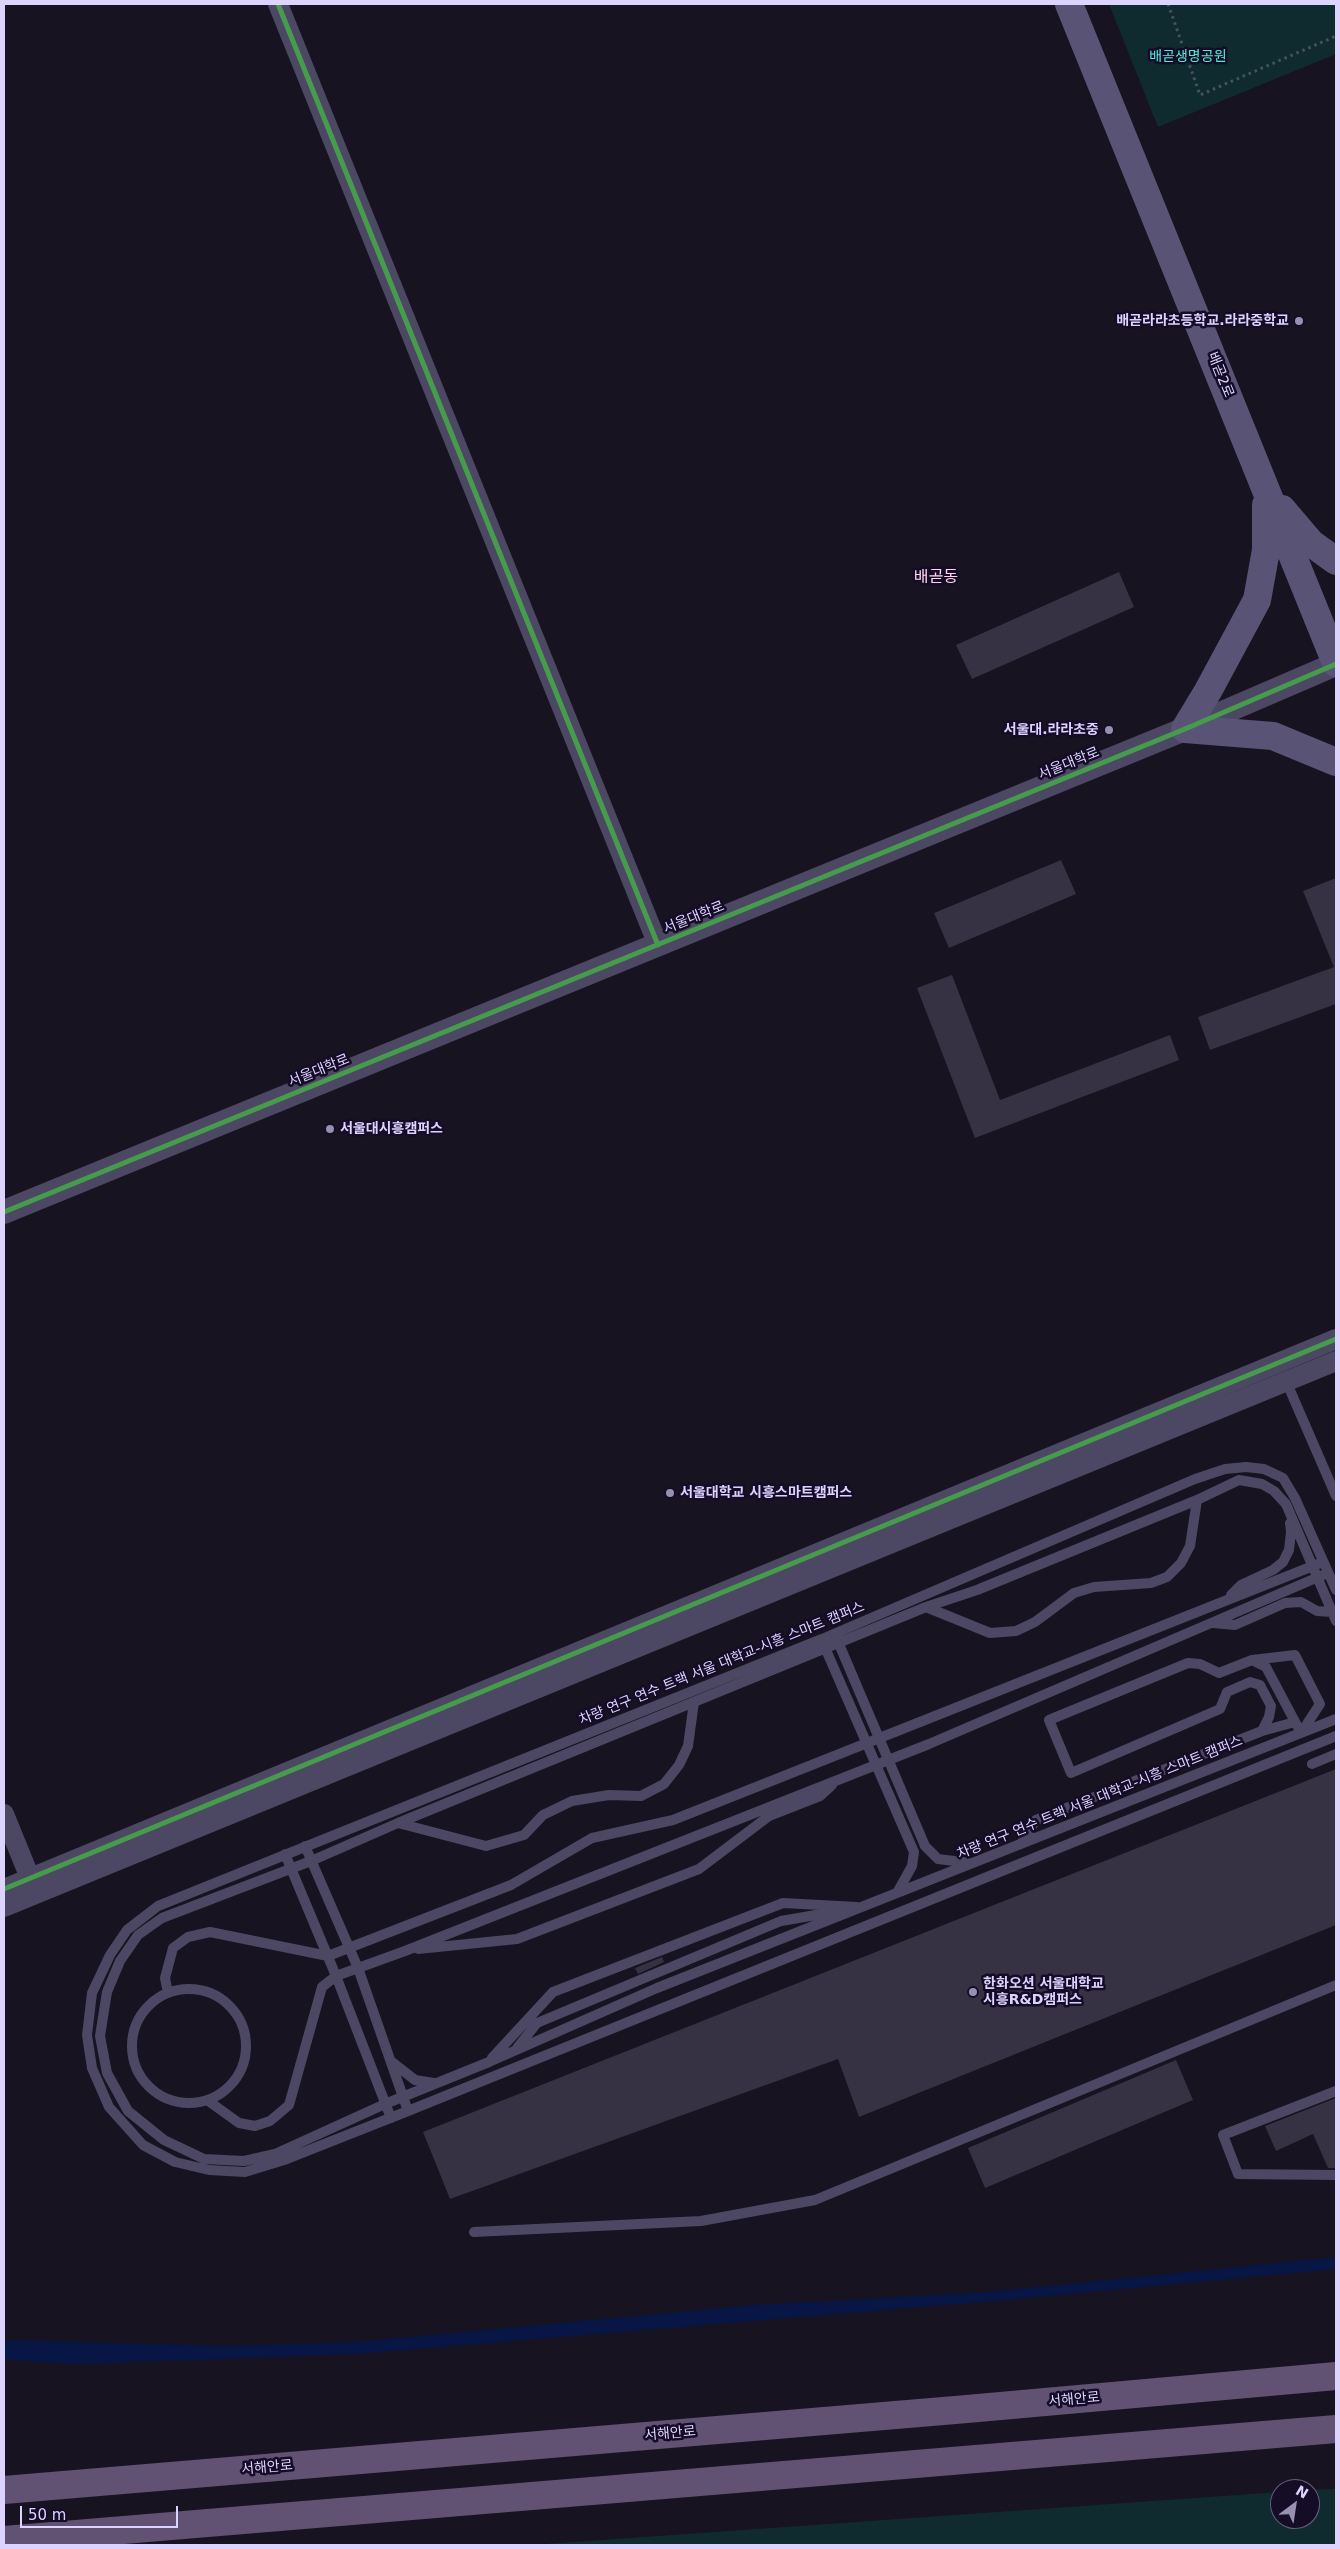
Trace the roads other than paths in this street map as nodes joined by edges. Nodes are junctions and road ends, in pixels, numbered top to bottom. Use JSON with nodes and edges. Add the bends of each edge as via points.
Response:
{"nodes":[{"id":1,"x":278,"y":4,"type":"edge"},
{"id":2,"x":1069,"y":4,"type":"edge"},
{"id":3,"x":1266,"y":490,"type":"junction"},
{"id":4,"x":1336,"y":561,"type":"edge"},
{"id":5,"x":1336,"y":663,"type":"edge"},
{"id":6,"x":1185,"y":729,"type":"junction"},
{"id":7,"x":1336,"y":762,"type":"edge"},
{"id":8,"x":658,"y":945,"type":"junction"},
{"id":9,"x":4,"y":1212,"type":"edge"},
{"id":10,"x":1336,"y":1339,"type":"edge"},
{"id":11,"x":1336,"y":1360,"type":"edge"},
{"id":12,"x":1286,"y":1381,"type":"junction"},
{"id":13,"x":1336,"y":1496,"type":"edge"},
{"id":14,"x":1197,"y":1500,"type":"junction"},
{"id":15,"x":1286,"y":1504,"type":"junction"},
{"id":16,"x":1323,"y":1561,"type":"junction"},
{"id":17,"x":1312,"y":1566,"type":"junction"},
{"id":18,"x":1328,"y":1573,"type":"junction"},
{"id":19,"x":1317,"y":1577,"type":"junction"},
{"id":20,"x":1336,"y":1590,"type":"edge"},
{"id":21,"x":1225,"y":1600,"type":"junction"},
{"id":22,"x":926,"y":1607,"type":"junction"},
{"id":23,"x":1334,"y":1616,"type":"edge"},
{"id":24,"x":1212,"y":1623,"type":"junction"},
{"id":25,"x":837,"y":1638,"type":"junction"},
{"id":26,"x":824,"y":1644,"type":"junction"},
{"id":27,"x":1252,"y":1660,"type":"junction"},
{"id":28,"x":694,"y":1702,"type":"junction"},
{"id":29,"x":1336,"y":1719,"type":"edge"},
{"id":30,"x":1295,"y":1722,"type":"junction"},
{"id":31,"x":1262,"y":1731,"type":"junction"},
{"id":32,"x":1301,"y":1733,"type":"junction"},
{"id":33,"x":1336,"y":1736,"type":"edge"},
{"id":34,"x":880,"y":1738,"type":"junction"},
{"id":35,"x":867,"y":1743,"type":"junction"},
{"id":36,"x":1336,"y":1754,"type":"edge"},
{"id":37,"x":889,"y":1760,"type":"junction"},
{"id":38,"x":1312,"y":1764,"type":"dead end"},
{"id":39,"x":876,"y":1765,"type":"junction"},
{"id":40,"x":837,"y":1780,"type":"junction"},
{"id":41,"x":4,"y":1814,"type":"edge"},
{"id":42,"x":398,"y":1823,"type":"junction"},
{"id":43,"x":1021,"y":1844,"type":"junction"},
{"id":44,"x":305,"y":1846,"type":"junction"},
{"id":45,"x":286,"y":1854,"type":"junction"},
{"id":46,"x":311,"y":1861,"type":"junction"},
{"id":47,"x":971,"y":1864,"type":"junction"},
{"id":48,"x":291,"y":1868,"type":"junction"},
{"id":49,"x":32,"y":1886,"type":"junction"},
{"id":50,"x":4,"y":1889,"type":"edge"},
{"id":51,"x":897,"y":1893,"type":"junction"},
{"id":52,"x":4,"y":1908,"type":"edge"},
{"id":53,"x":860,"y":1908,"type":"junction"},
{"id":54,"x":349,"y":1947,"type":"junction"},
{"id":55,"x":405,"y":1951,"type":"junction"},
{"id":56,"x":328,"y":1956,"type":"junction"},
{"id":57,"x":358,"y":1968,"type":"junction"},
{"id":58,"x":336,"y":1976,"type":"junction"},
{"id":59,"x":1336,"y":1985,"type":"edge"},
{"id":60,"x":168,"y":1993,"type":"junction"},
{"id":61,"x":515,"y":2050,"type":"junction"},
{"id":62,"x":390,"y":2060,"type":"junction"},
{"id":63,"x":489,"y":2062,"type":"junction"},
{"id":64,"x":435,"y":2084,"type":"junction"},
{"id":65,"x":1336,"y":2091,"type":"edge"},
{"id":66,"x":403,"y":2096,"type":"junction"},
{"id":67,"x":206,"y":2100,"type":"junction"},
{"id":68,"x":385,"y":2104,"type":"junction"},
{"id":69,"x":408,"y":2111,"type":"junction"},
{"id":70,"x":391,"y":2118,"type":"junction"},
{"id":71,"x":1336,"y":2175,"type":"edge"},
{"id":72,"x":474,"y":2232,"type":"dead end"},
{"id":73,"x":1336,"y":2376,"type":"edge"},
{"id":74,"x":1336,"y":2429,"type":"edge"},
{"id":75,"x":4,"y":2490,"type":"edge"},
{"id":76,"x":4,"y":2540,"type":"edge"}],
"edges":[{"from":1,"to":8,"type":"street"},
{"from":2,"to":3,"type":"main road","name":"배곧2로"},
{"from":3,"to":4,"type":"main road","via":[[1310,543]]},
{"from":3,"to":5,"type":"main road","name":"배곧2로"},
{"from":3,"to":6,"type":"main road","via":[[1266,550],[1257,600]]},
{"from":5,"to":6,"type":"street","name":"서울대학로"},
{"from":6,"to":7,"type":"main road","via":[[1272,736]]},
{"from":6,"to":8,"type":"street","name":"서울대학로"},
{"from":8,"to":9,"type":"street","name":"서울대학로"},
{"from":10,"to":49,"type":"street","via":[[157,1828]]},
{"from":11,"to":12,"type":"street"},
{"from":12,"to":13,"type":"lane"},
{"from":12,"to":49,"type":"street"},
{"from":14,"to":15,"type":"lane","via":[[1239,1480],[1262,1484]]},
{"from":14,"to":22,"type":"lane","via":[[977,1590]]},
{"from":14,"to":22,"type":"lane","via":[[1190,1546],[1181,1563],[1167,1577],[1151,1583],[1094,1587],[1074,1593],[1016,1632],[990,1633]]},
{"from":15,"to":17,"type":"lane"},
{"from":15,"to":21,"type":"lane","via":[[1291,1532],[1289,1550],[1283,1562],[1241,1585]]},
{"from":16,"to":17,"type":"lane"},
{"from":16,"to":18,"type":"lane","name":"차량 연구 연수 트랙 서울 대학교-시흥 스마트 캠퍼스"},
{"from":16,"to":25,"type":"lane","name":"차량 연구 연수 트랙 서울 대학교-시흥 스마트 캠퍼스","via":[[1283,1478],[1264,1469],[1246,1466],[1195,1479]]},
{"from":17,"to":19,"type":"lane"},
{"from":17,"to":21,"type":"lane"},
{"from":18,"to":19,"type":"lane"},
{"from":18,"to":20,"type":"lane","name":"차량 연구 연수 트랙 서울 대학교-시흥 스마트 캠퍼스"},
{"from":19,"to":23,"type":"lane"},
{"from":19,"to":24,"type":"lane"},
{"from":21,"to":34,"type":"lane"},
{"from":22,"to":25,"type":"lane"},
{"from":23,"to":24,"type":"lane","via":[[1301,1602],[1284,1603],[1235,1625]]},
{"from":24,"to":37,"type":"lane"},
{"from":25,"to":26,"type":"lane","name":"차량 연구 연수 트랙 서울 대학교-시흥 스마트 캠퍼스"},
{"from":25,"to":34,"type":"lane"},
{"from":26,"to":28,"type":"lane","name":"차량 연구 연수 트랙 서울 대학교-시흥 스마트 캠퍼스"},
{"from":26,"to":35,"type":"lane"},
{"from":26,"to":44,"type":"lane","name":"차량 연구 연수 트랙 서울 대학교-시흥 스마트 캠퍼스"},
{"from":27,"to":30,"type":"lane","via":[[1266,1667]]},
{"from":27,"to":31,"type":"lane","via":[[1219,1673],[1200,1664],[1188,1663],[1049,1720],[1071,1773],[1220,1709],[1227,1692],[1250,1682],[1260,1685],[1271,1706]]},
{"from":27,"to":32,"type":"lane","via":[[1295,1655],[1320,1704]]},
{"from":28,"to":42,"type":"lane","name":"차량 연구 연수 트랙 서울 대학교-시흥 스마트 캠퍼스"},
{"from":28,"to":42,"type":"lane","via":[[688,1746],[679,1765],[664,1784],[641,1796],[609,1795],[572,1801],[543,1815],[524,1835],[486,1846]]},
{"from":29,"to":32,"type":"lane","name":"차량 연구 연수 트랙 서울 대학교-시흥 스마트 캠퍼스"},
{"from":30,"to":31,"type":"lane"},
{"from":30,"to":32,"type":"lane"},
{"from":31,"to":43,"type":"lane","via":[[1036,1820]]},
{"from":32,"to":43,"type":"lane","name":"차량 연구 연수 트랙 서울 대학교-시흥 스마트 캠퍼스"},
{"from":33,"to":69,"type":"lane","name":"차량 연구 연수 트랙 서울 대학교-시흥 스마트 캠퍼스"},
{"from":34,"to":35,"type":"lane"},
{"from":34,"to":37,"type":"lane"},
{"from":35,"to":39,"type":"lane"},
{"from":35,"to":54,"type":"lane","via":[[672,1820],[592,1838],[511,1884]]},
{"from":36,"to":38,"type":"lane"},
{"from":37,"to":39,"type":"lane"},
{"from":37,"to":47,"type":"lane","via":[[925,1846],[938,1859]]},
{"from":39,"to":40,"type":"lane"},
{"from":39,"to":51,"type":"lane","via":[[914,1852],[912,1866]]},
{"from":40,"to":55,"type":"lane"},
{"from":40,"to":55,"type":"lane","via":[[820,1796],[769,1816],[698,1869],[518,1939]]},
{"from":41,"to":49,"type":"street"},
{"from":42,"to":46,"type":"lane","name":"차량 연구 연수 트랙 서울 대학교-시흥 스마트 캠퍼스"},
{"from":43,"to":47,"type":"lane","name":"차량 연구 연수 트랙 서울 대학교-시흥 스마트 캠퍼스"},
{"from":44,"to":45,"type":"lane","name":"차량 연구 연수 트랙 서울 대학교-시흥 스마트 캠퍼스"},
{"from":44,"to":46,"type":"lane"},
{"from":45,"to":48,"type":"lane"},
{"from":45,"to":70,"type":"lane","name":"차량 연구 연수 트랙 서울 대학교-시흥 스마트 캠퍼스","via":[[158,1906],[127,1930],[110,1955],[92,1993],[87,2035],[92,2068],[109,2108],[143,2145],[175,2162],[208,2170],[245,2172]]},
{"from":46,"to":48,"type":"lane","name":"차량 연구 연수 트랙 서울 대학교-시흥 스마트 캠퍼스"},
{"from":46,"to":54,"type":"lane"},
{"from":47,"to":51,"type":"lane","name":"차량 연구 연수 트랙 서울 대학교-시흥 스마트 캠퍼스"},
{"from":48,"to":56,"type":"lane"},
{"from":48,"to":68,"type":"lane","name":"차량 연구 연수 트랙 서울 대학교-시흥 스마트 캠퍼스","via":[[162,1918],[138,1936],[120,1961],[107,1992],[100,2036],[107,2073],[128,2110],[164,2140],[204,2159],[244,2160],[275,2154]]},
{"from":49,"to":50,"type":"street"},
{"from":49,"to":52,"type":"street"},
{"from":51,"to":53,"type":"lane","name":"차량 연구 연수 트랙 서울 대학교-시흥 스마트 캠퍼스"},
{"from":53,"to":61,"type":"lane","name":"차량 연구 연수 트랙 서울 대학교-시흥 스마트 캠퍼스","via":[[657,1988]]},
{"from":53,"to":61,"type":"lane","via":[[780,1922],[537,2023]]},
{"from":53,"to":63,"type":"lane","via":[[783,1903],[553,1992]]},
{"from":54,"to":56,"type":"lane"},
{"from":54,"to":57,"type":"lane"},
{"from":55,"to":57,"type":"lane"},
{"from":56,"to":58,"type":"lane"},
{"from":56,"to":60,"type":"lane","via":[[210,1932],[188,1937],[174,1948],[165,1978]]},
{"from":57,"to":58,"type":"lane"},
{"from":57,"to":62,"type":"lane"},
{"from":58,"to":67,"type":"lane","via":[[322,1988],[289,2106],[270,2122],[255,2126],[239,2123]]},
{"from":58,"to":68,"type":"lane"},
{"from":59,"to":72,"type":"lane","via":[[815,2200],[701,2220]]},
{"from":60,"to":67,"type":"lane","via":[[144,2011],[135,2027],[132,2046],[135,2064],[144,2081],[158,2094],[175,2101],[194,2103]]},
{"from":60,"to":67,"type":"lane","via":[[194,1989],[212,1994],[228,2004],[239,2019],[245,2037],[245,2056],[239,2073],[228,2088]]},
{"from":61,"to":63,"type":"lane","name":"차량 연구 연수 트랙 서울 대학교-시흥 스마트 캠퍼스"},
{"from":62,"to":64,"type":"lane","via":[[415,2080]]},
{"from":62,"to":66,"type":"lane"},
{"from":63,"to":64,"type":"lane","name":"차량 연구 연수 트랙 서울 대학교-시흥 스마트 캠퍼스"},
{"from":64,"to":66,"type":"lane","name":"차량 연구 연수 트랙 서울 대학교-시흥 스마트 캠퍼스"},
{"from":65,"to":71,"type":"lane","via":[[1223,2135],[1238,2174]]},
{"from":66,"to":68,"type":"lane","name":"차량 연구 연수 트랙 서울 대학교-시흥 스마트 캠퍼스"},
{"from":66,"to":69,"type":"lane"},
{"from":68,"to":70,"type":"lane"},
{"from":69,"to":70,"type":"lane","name":"차량 연구 연수 트랙 서울 대학교-시흥 스마트 캠퍼스"},
{"from":73,"to":75,"type":"main road","name":"서해안로"},
{"from":74,"to":76,"type":"main road"}]}
